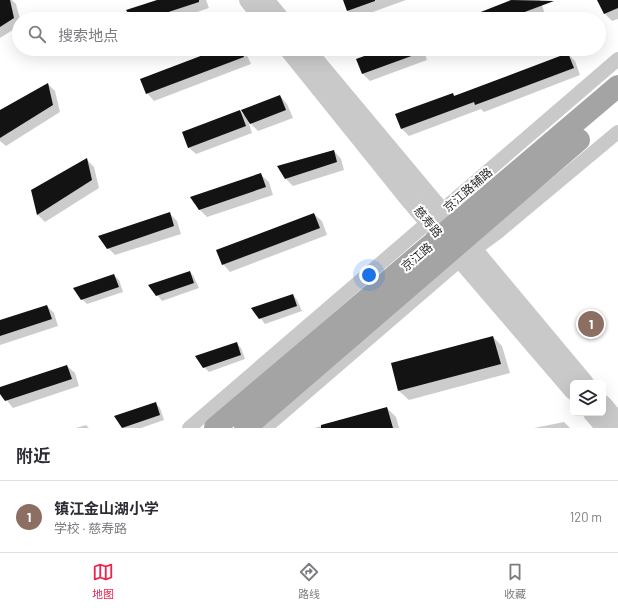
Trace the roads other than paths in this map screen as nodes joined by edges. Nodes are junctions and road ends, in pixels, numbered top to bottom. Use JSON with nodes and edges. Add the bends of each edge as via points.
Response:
{"nodes":[{"id":1,"x":248,"y":0,"type":"edge"},
{"id":2,"x":265,"y":0,"type":"edge"},
{"id":3,"x":257,"y":12,"type":"edge"},
{"id":4,"x":275,"y":12,"type":"edge"},
{"id":5,"x":294,"y":56,"type":"edge"},
{"id":6,"x":311,"y":56,"type":"edge"},
{"id":7,"x":618,"y":59,"type":"edge"},
{"id":8,"x":618,"y":86,"type":"edge"},
{"id":9,"x":618,"y":105,"type":"edge"},
{"id":10,"x":618,"y":132,"type":"edge"},
{"id":11,"x":452,"y":237,"type":"junction"},
{"id":12,"x":582,"y":380,"type":"edge"},
{"id":13,"x":570,"y":387,"type":"edge"},
{"id":14,"x":606,"y":408,"type":"edge"},
{"id":15,"x":595,"y":416,"type":"edge"},
{"id":16,"x":618,"y":422,"type":"edge"},
{"id":17,"x":189,"y":428,"type":"edge"},
{"id":18,"x":215,"y":428,"type":"edge"},
{"id":19,"x":245,"y":428,"type":"edge"},
{"id":20,"x":266,"y":428,"type":"edge"},
{"id":21,"x":605,"y":428,"type":"edge"}],
"edges":[{"from":1,"to":3,"type":"street"},
{"from":2,"to":4,"type":"street"},
{"from":5,"to":11,"type":"street","name":"慈寿路"},
{"from":6,"to":11,"type":"street","name":"慈寿路"},
{"from":7,"to":11,"type":"street","name":"京江路辅路"},
{"from":8,"to":11,"type":"main road","name":"京江路"},
{"from":9,"to":11,"type":"main road","name":"京江路"},
{"from":10,"to":11,"type":"street","name":"京江路辅路","via":[[498,232]]},
{"from":11,"to":12,"type":"street","name":"慈寿路"},
{"from":11,"to":13,"type":"street","name":"慈寿路"},
{"from":11,"to":17,"type":"street","name":"京江路辅路"},
{"from":11,"to":18,"type":"main road","name":"京江路"},
{"from":11,"to":19,"type":"main road","name":"京江路"},
{"from":11,"to":20,"type":"street","name":"京江路辅路"},
{"from":14,"to":16,"type":"street"},
{"from":15,"to":21,"type":"street"}]}
